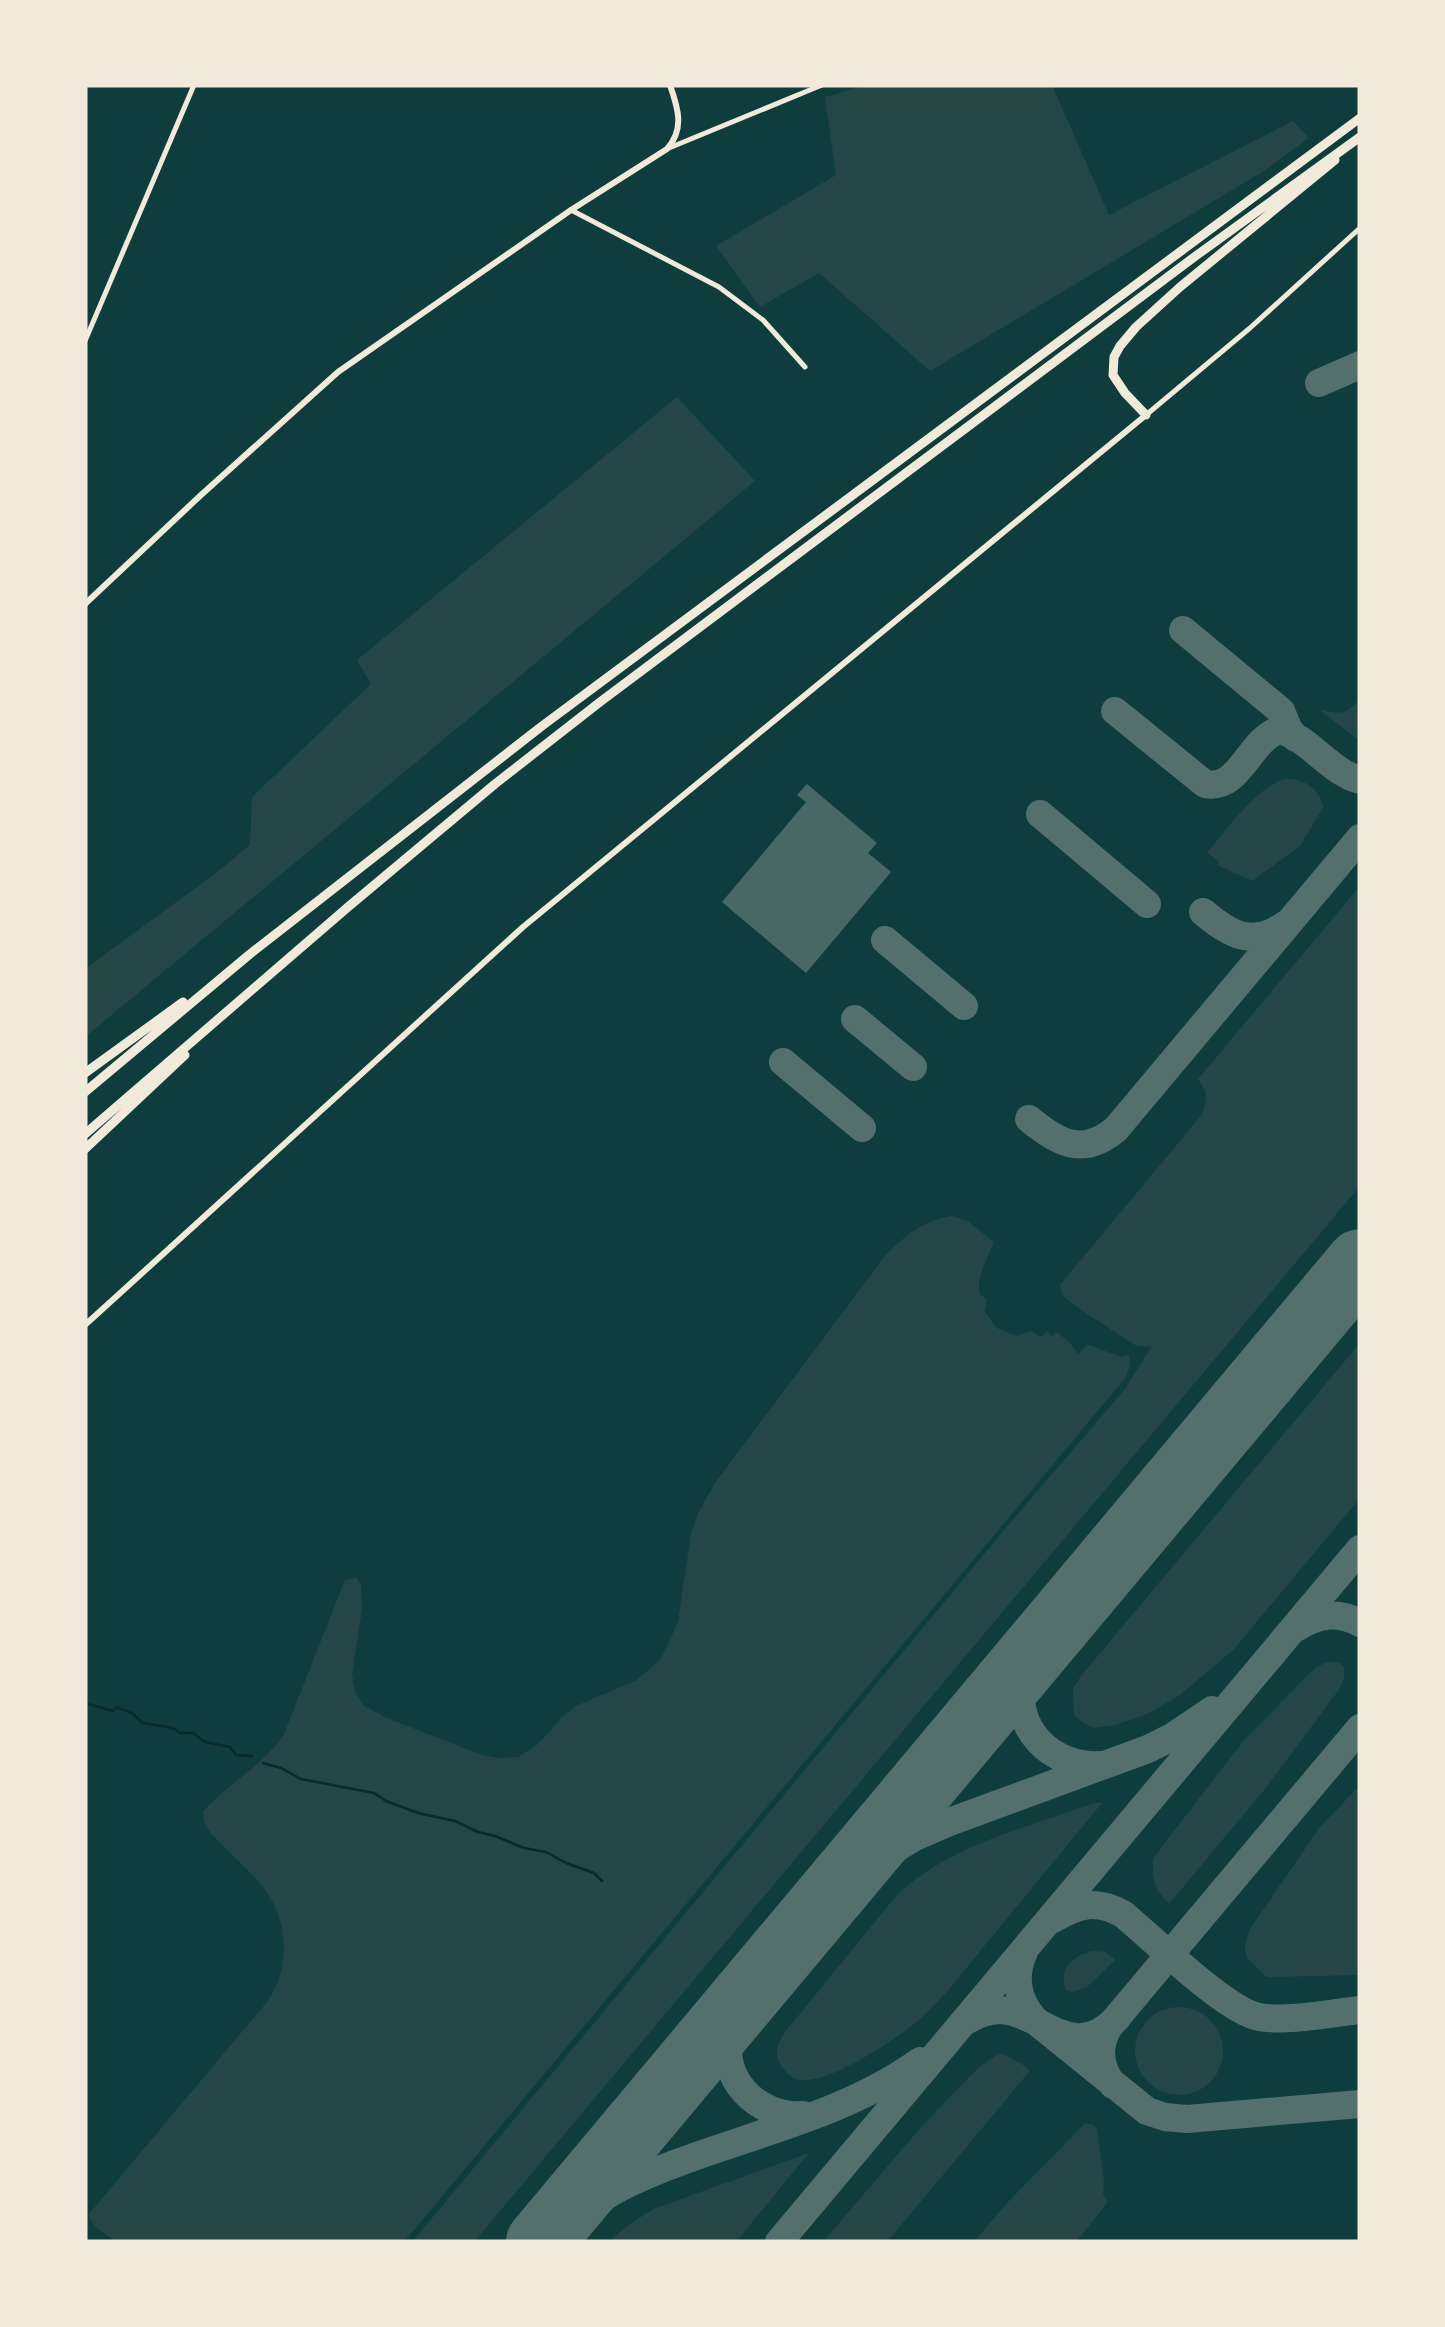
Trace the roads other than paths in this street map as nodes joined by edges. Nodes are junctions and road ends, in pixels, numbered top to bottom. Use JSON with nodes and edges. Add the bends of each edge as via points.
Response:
{"nodes":[{"id":1,"x":194,"y":85,"type":"edge"},
{"id":2,"x":670,"y":85,"type":"edge"},
{"id":3,"x":822,"y":85,"type":"edge"},
{"id":4,"x":1360,"y":118,"type":"edge"},
{"id":5,"x":1360,"y":138,"type":"edge"},
{"id":6,"x":666,"y":149,"type":"junction"},
{"id":7,"x":572,"y":210,"type":"junction"},
{"id":8,"x":1360,"y":228,"type":"edge"},
{"id":9,"x":85,"y":340,"type":"edge"},
{"id":10,"x":805,"y":367,"type":"dead end"},
{"id":11,"x":1146,"y":416,"type":"junction"},
{"id":12,"x":85,"y":604,"type":"edge"},
{"id":13,"x":295,"y":952,"type":"junction"},
{"id":14,"x":250,"y":954,"type":"junction"},
{"id":15,"x":85,"y":1073,"type":"edge"},
{"id":16,"x":85,"y":1092,"type":"edge"},
{"id":17,"x":85,"y":1134,"type":"edge"},
{"id":18,"x":85,"y":1149,"type":"edge"},
{"id":19,"x":85,"y":1325,"type":"edge"}],
"edges":[{"from":1,"to":9,"type":"street"},
{"from":2,"to":6,"type":"street","via":[[679,119]]},
{"from":3,"to":6,"type":"street"},
{"from":4,"to":14,"type":"highway","via":[[542,726]]},
{"from":5,"to":11,"type":"highway","via":[[1128,336],[1114,356],[1113,375]]},
{"from":5,"to":13,"type":"highway","via":[[600,702]]},
{"from":6,"to":7,"type":"street"},
{"from":7,"to":10,"type":"street","via":[[718,287],[762,319]]},
{"from":7,"to":12,"type":"street","via":[[338,372]]},
{"from":8,"to":11,"type":"street"},
{"from":11,"to":19,"type":"street","via":[[534,917]]},
{"from":13,"to":17,"type":"highway"},
{"from":13,"to":18,"type":"highway"},
{"from":14,"to":15,"type":"highway"},
{"from":14,"to":16,"type":"highway"}]}
